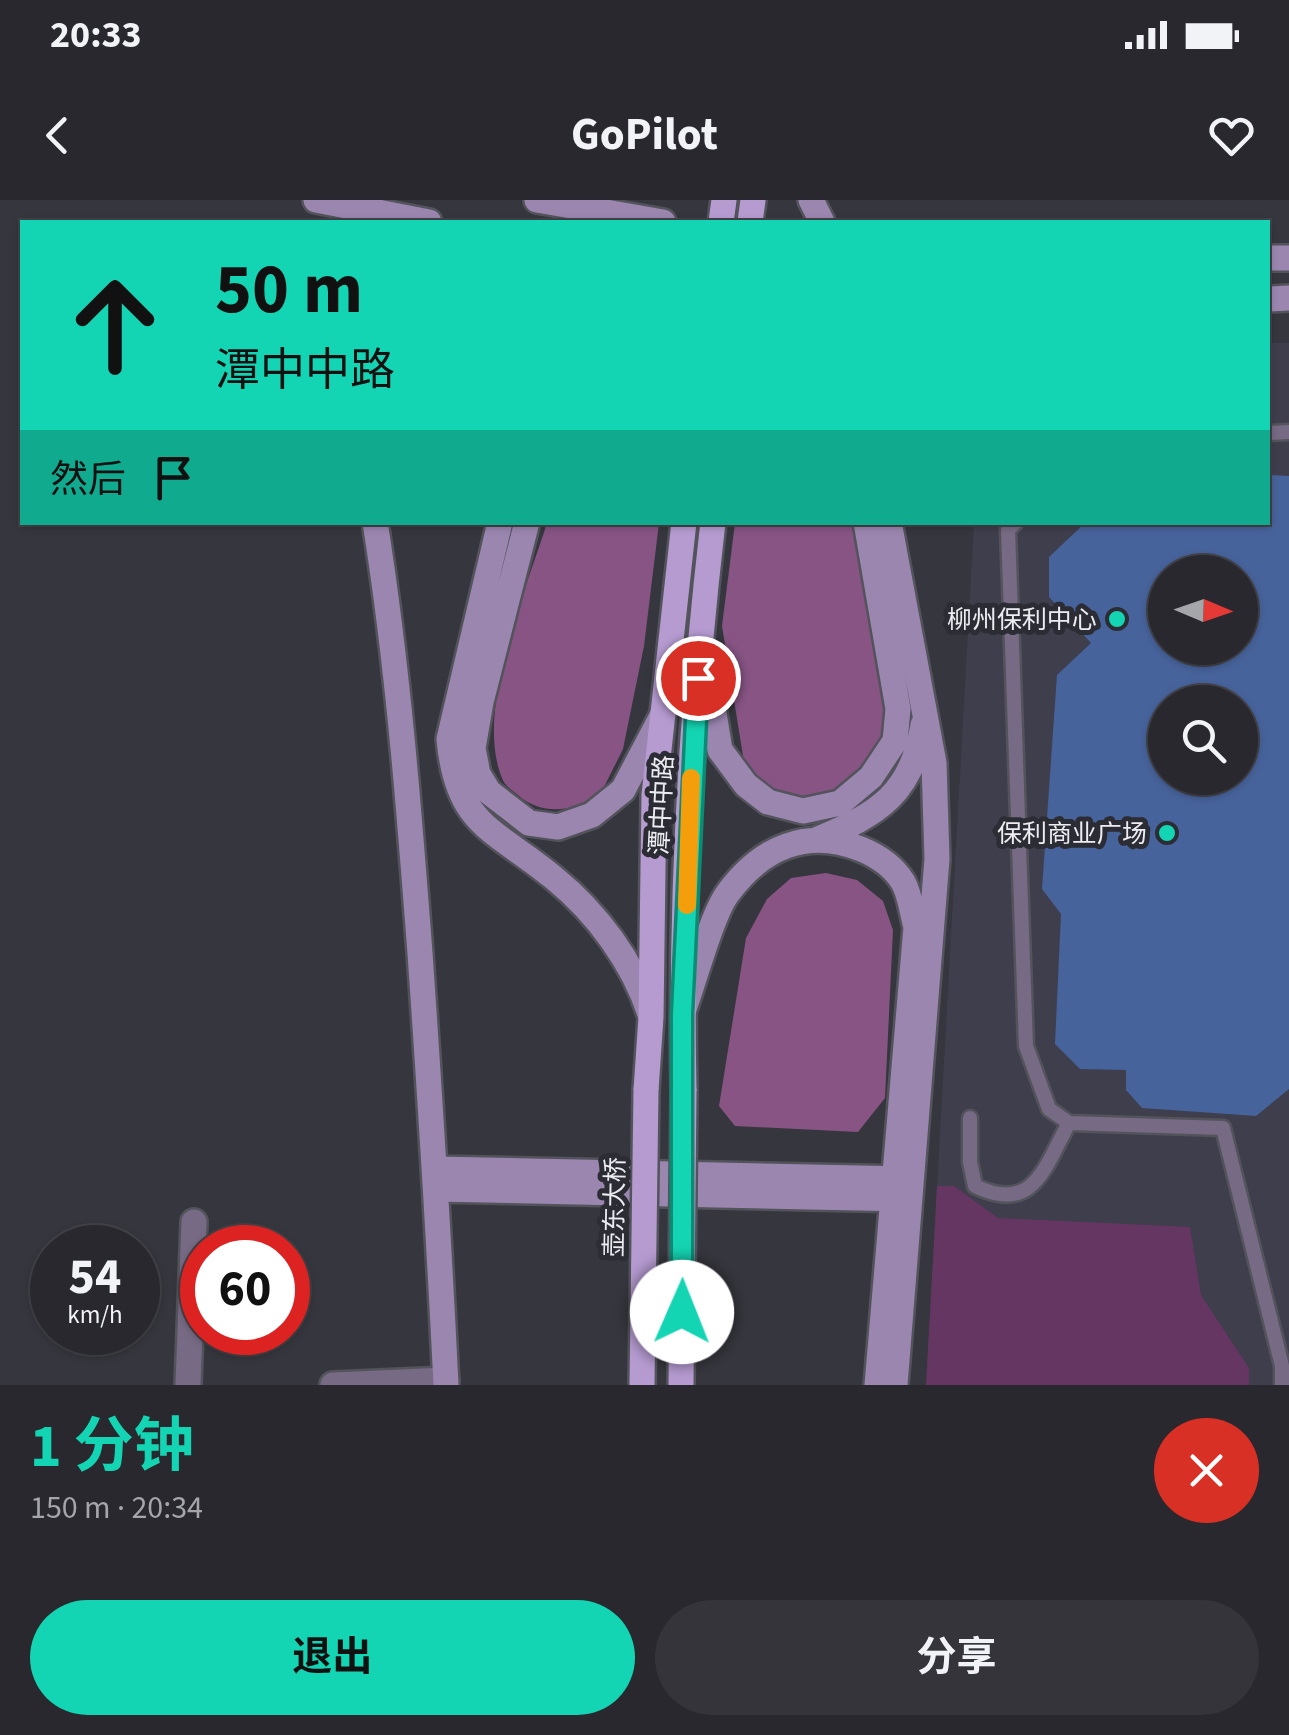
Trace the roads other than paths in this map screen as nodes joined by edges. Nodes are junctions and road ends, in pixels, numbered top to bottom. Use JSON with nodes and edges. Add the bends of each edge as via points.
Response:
{"nodes":[{"id":1,"x":318,"y":200,"type":"edge"},
{"id":2,"x":537,"y":200,"type":"edge"},
{"id":3,"x":653,"y":214,"type":"edge"},
{"id":4,"x":572,"y":215,"type":"edge"},
{"id":5,"x":602,"y":218,"type":"edge"},
{"id":6,"x":420,"y":220,"type":"edge"},
{"id":7,"x":375,"y":525,"type":"edge"},
{"id":8,"x":499,"y":525,"type":"edge"},
{"id":9,"x":526,"y":525,"type":"edge"},
{"id":10,"x":684,"y":525,"type":"edge"},
{"id":11,"x":714,"y":525,"type":"edge"},
{"id":12,"x":867,"y":525,"type":"edge"},
{"id":13,"x":890,"y":525,"type":"edge"},
{"id":14,"x":1013,"y":525,"type":"edge"},
{"id":15,"x":701,"y":628,"type":"junction"},
{"id":16,"x":924,"y":713,"type":"junction"},
{"id":17,"x":662,"y":714,"type":"junction"},
{"id":18,"x":818,"y":838,"type":"junction"},
{"id":19,"x":682,"y":1014,"type":"junction"},
{"id":20,"x":650,"y":1017,"type":"junction"},
{"id":21,"x":646,"y":1090,"type":"joint"},
{"id":22,"x":970,"y":1118,"type":"dead end"},
{"id":23,"x":1070,"y":1123,"type":"junction"},
{"id":24,"x":436,"y":1179,"type":"junction"},
{"id":25,"x":903,"y":1189,"type":"junction"},
{"id":26,"x":194,"y":1222,"type":"dead end"},
{"id":27,"x":446,"y":1383,"type":"edge"},
{"id":28,"x":188,"y":1385,"type":"edge"},
{"id":29,"x":333,"y":1385,"type":"edge"},
{"id":30,"x":642,"y":1385,"type":"edge"},
{"id":31,"x":681,"y":1385,"type":"edge"},
{"id":32,"x":876,"y":1385,"type":"edge"},
{"id":33,"x":895,"y":1385,"type":"edge"},
{"id":34,"x":1282,"y":1385,"type":"edge"}],
"edges":[{"from":1,"to":6,"type":"main road"},
{"from":2,"to":4,"type":"main road"},
{"from":3,"to":5,"type":"main road"},
{"from":4,"to":5,"type":"main road"},
{"from":7,"to":24,"type":"main road","via":[[404,742]]},
{"from":8,"to":20,"type":"main road","via":[[449,738],[452,766],[481,825],[557,880],[608,934],[641,987]]},
{"from":9,"to":17,"type":"main road","via":[[473,748],[490,792],[529,824],[558,826],[592,814],[623,790]]},
{"from":10,"to":17,"type":"main road","name":"潭中中路"},
{"from":11,"to":15,"type":"main road","name":"潭中中路"},
{"from":12,"to":15,"type":"main road","via":[[898,708],[895,740],[871,777],[840,803],[803,811],[768,802],[746,785],[720,750]]},
{"from":13,"to":16,"type":"main road"},
{"from":14,"to":23,"type":"lane","via":[[1008,530],[1026,1046],[1049,1108]]},
{"from":15,"to":19,"type":"main road","name":"潭中中路"},
{"from":16,"to":18,"type":"main road","via":[[902,786],[862,820]]},
{"from":16,"to":25,"type":"main road","via":[[934,763],[937,859]]},
{"from":17,"to":20,"type":"main road","name":"潭中中路"},
{"from":18,"to":19,"type":"main road","via":[[784,844],[755,861],[724,897]]},
{"from":18,"to":25,"type":"main road","via":[[880,857],[904,884],[916,927]]},
{"from":19,"to":31,"type":"main road","name":"潭中中路","bridge":true},
{"from":20,"to":21,"type":"main road","name":"潭中中路"},
{"from":21,"to":30,"type":"main road","name":"壶东大桥","bridge":true},
{"from":22,"to":23,"type":"lane","via":[[975,1186],[1014,1196],[1033,1188]]},
{"from":23,"to":34,"type":"lane","via":[[1222,1128]]},
{"from":24,"to":25,"type":"main road"},
{"from":24,"to":27,"type":"main road"},
{"from":25,"to":32,"type":"main road"},
{"from":25,"to":33,"type":"main road"},
{"from":26,"to":28,"type":"street"},
{"from":27,"to":29,"type":"street"}]}
